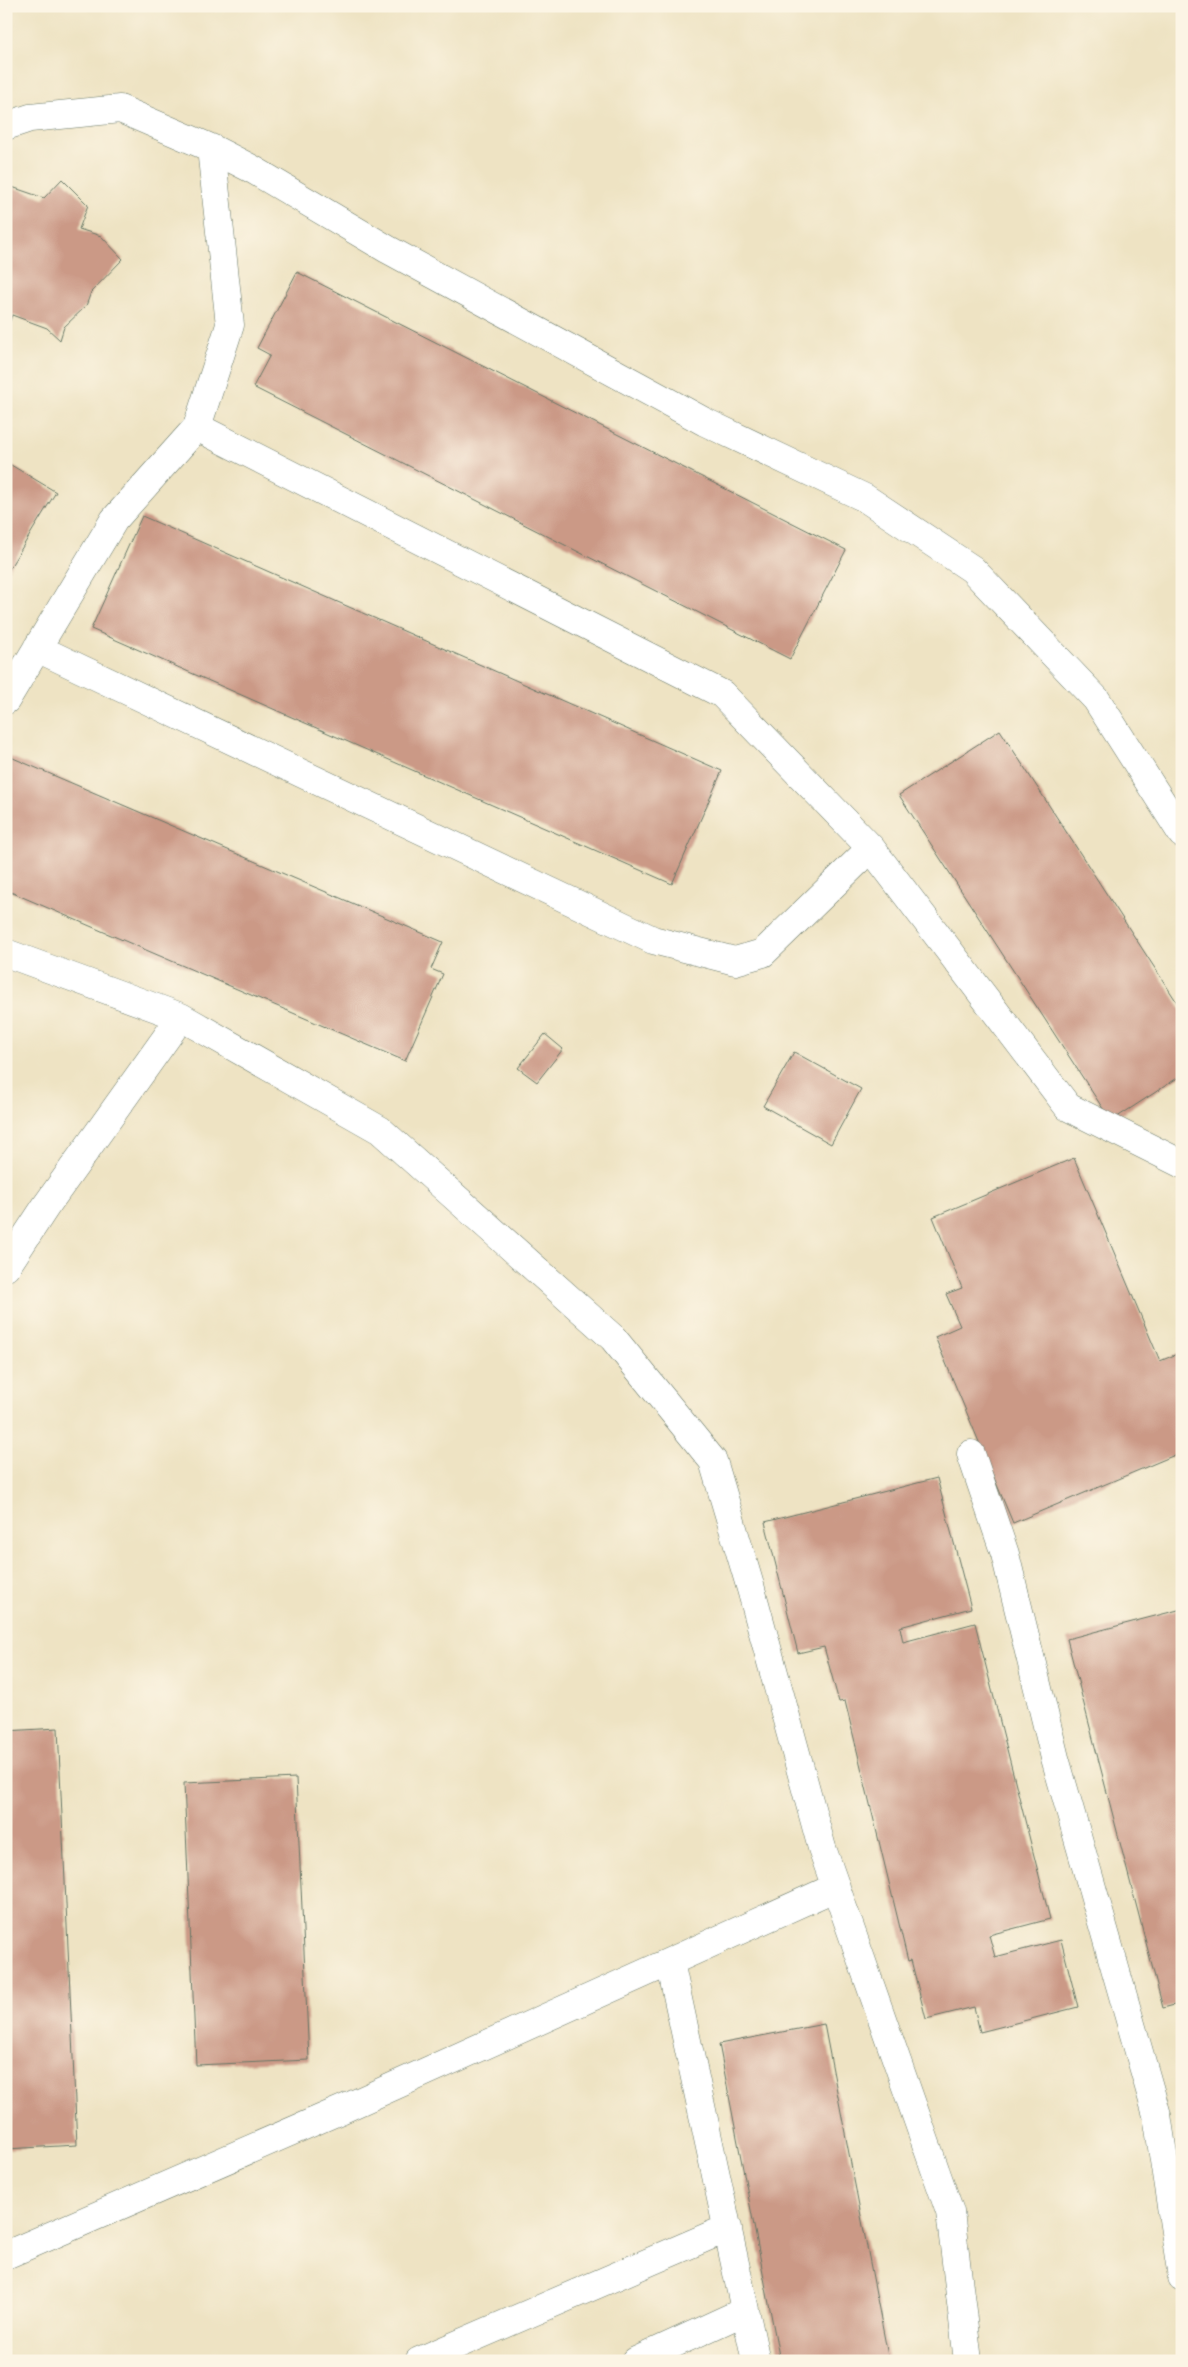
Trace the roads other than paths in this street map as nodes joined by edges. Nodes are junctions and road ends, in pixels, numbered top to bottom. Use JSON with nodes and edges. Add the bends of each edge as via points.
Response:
{"nodes":[{"id":1,"x":6,"y":126,"type":"edge"},
{"id":2,"x":211,"y":148,"type":"junction"},
{"id":3,"x":197,"y":427,"type":"junction"},
{"id":4,"x":37,"y":648,"type":"junction"},
{"id":5,"x":6,"y":700,"type":"edge"},
{"id":6,"x":1182,"y":834,"type":"edge"},
{"id":7,"x":871,"y":848,"type":"junction"},
{"id":8,"x":6,"y":953,"type":"edge"},
{"id":9,"x":181,"y":1017,"type":"junction"},
{"id":10,"x":1182,"y":1164,"type":"edge"},
{"id":11,"x":6,"y":1267,"type":"edge"},
{"id":12,"x":971,"y":1454,"type":"dead end"},
{"id":13,"x":836,"y":1886,"type":"junction"},
{"id":14,"x":670,"y":1962,"type":"junction"},
{"id":15,"x":728,"y":2228,"type":"junction"},
{"id":16,"x":6,"y":2255,"type":"edge"},
{"id":17,"x":1182,"y":2277,"type":"edge"},
{"id":18,"x":745,"y":2311,"type":"junction"},
{"id":19,"x":419,"y":2361,"type":"edge"},
{"id":20,"x":636,"y":2361,"type":"edge"},
{"id":21,"x":756,"y":2361,"type":"edge"},
{"id":22,"x":968,"y":2361,"type":"edge"}],
"edges":[{"from":1,"to":2,"type":"street","via":[[30,118],[120,109]]},
{"from":2,"to":3,"type":"street","via":[[230,325]]},
{"from":2,"to":6,"type":"street","via":[[387,249],[705,422],[866,498],[972,569],[1096,699]]},
{"from":3,"to":4,"type":"street","via":[[114,520]]},
{"from":3,"to":7,"type":"street","via":[[722,694]]},
{"from":4,"to":5,"type":"street"},
{"from":4,"to":7,"type":"street","via":[[653,940],[735,961],[763,953]]},
{"from":7,"to":10,"type":"street","via":[[1068,1107]]},
{"from":8,"to":9,"type":"street"},
{"from":9,"to":11,"type":"street"},
{"from":9,"to":13,"type":"street","via":[[380,1130],[613,1338],[713,1461],[822,1848]]},
{"from":12,"to":17,"type":"street","via":[[1005,1554],[1055,1758],[1157,2115]]},
{"from":13,"to":14,"type":"street"},
{"from":13,"to":22,"type":"street","via":[[950,2212]]},
{"from":14,"to":15,"type":"street"},
{"from":14,"to":16,"type":"street"},
{"from":15,"to":18,"type":"street"},
{"from":15,"to":19,"type":"street"},
{"from":18,"to":20,"type":"street"},
{"from":18,"to":21,"type":"street"}]}
